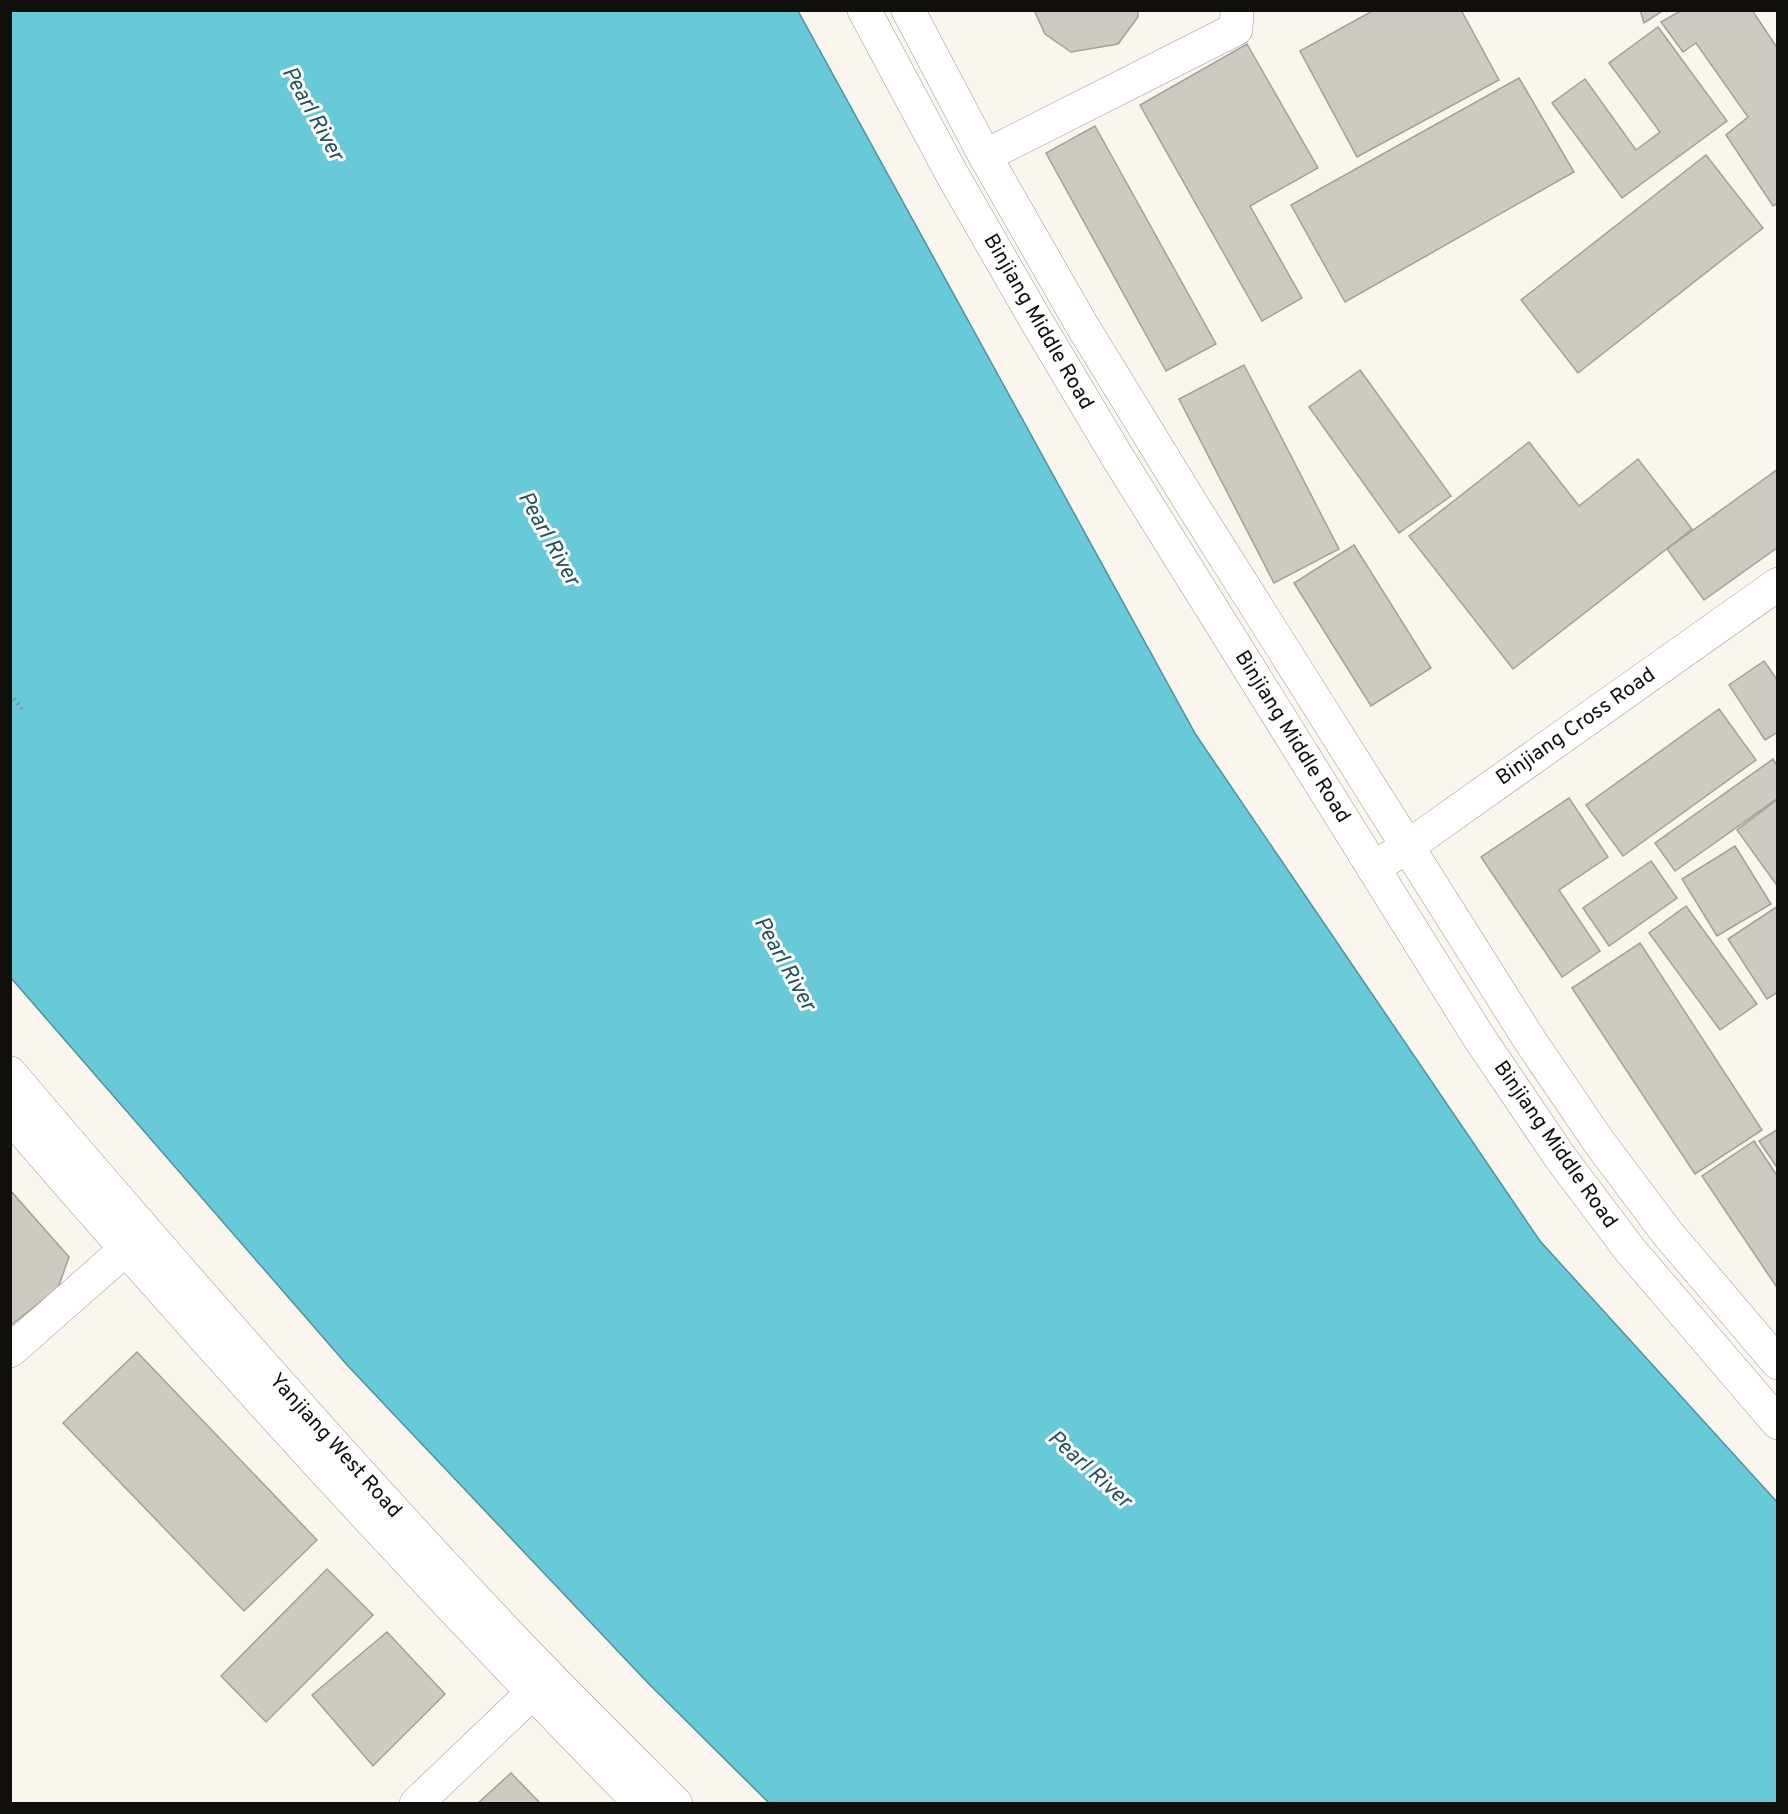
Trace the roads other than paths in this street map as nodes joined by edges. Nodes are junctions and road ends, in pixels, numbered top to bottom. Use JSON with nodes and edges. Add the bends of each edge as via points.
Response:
{"nodes":[{"id":1,"x":864,"y":10,"type":"edge"},
{"id":2,"x":908,"y":10,"type":"edge"},
{"id":3,"x":1237,"y":10,"type":"edge"},
{"id":4,"x":985,"y":156,"type":"junction"},
{"id":5,"x":1778,"y":584,"type":"edge"},
{"id":6,"x":1407,"y":847,"type":"junction"},
{"id":7,"x":1373,"y":868,"type":"junction"},
{"id":8,"x":10,"y":1073,"type":"edge"},
{"id":9,"x":10,"y":1116,"type":"edge"},
{"id":10,"x":126,"y":1249,"type":"junction"},
{"id":11,"x":10,"y":1351,"type":"edge"},
{"id":12,"x":1778,"y":1364,"type":"edge"},
{"id":13,"x":1778,"y":1423,"type":"edge"},
{"id":14,"x":532,"y":1693,"type":"junction"},
{"id":15,"x":416,"y":1803,"type":"edge"},
{"id":16,"x":640,"y":1803,"type":"edge"},
{"id":17,"x":676,"y":1803,"type":"edge"}],
"edges":[{"from":1,"to":7,"type":"main road","name":"Binjiang Middle Road","via":[[952,176],[1034,317]]},
{"from":2,"to":4,"type":"main road","name":"Binjiang Middle Road"},
{"from":3,"to":4,"type":"main road","via":[[1236,29]]},
{"from":4,"to":6,"type":"main road","name":"Binjiang Middle Road","via":[[1083,327]]},
{"from":5,"to":6,"type":"main road","name":"Binjiang Cross Road"},
{"from":6,"to":7,"type":"main road","name":"Binjiang Cross Road"},
{"from":6,"to":12,"type":"main road","name":"Binjiang Middle Road","via":[[1528,1039],[1599,1142],[1668,1234]]},
{"from":7,"to":13,"type":"main road","name":"Binjiang Middle Road","via":[[1478,1036],[1560,1157],[1630,1250]]},
{"from":8,"to":17,"type":"main road","name":"Yanjiang West Road","via":[[365,1480],[500,1626]]},
{"from":9,"to":10,"type":"main road","name":"Yanjiang West Road"},
{"from":10,"to":11,"type":"main road"},
{"from":10,"to":14,"type":"main road","name":"Yanjiang West Road","via":[[391,1544]]},
{"from":14,"to":15,"type":"main road"},
{"from":14,"to":16,"type":"main road","name":"Yanjiang West Road"}]}
